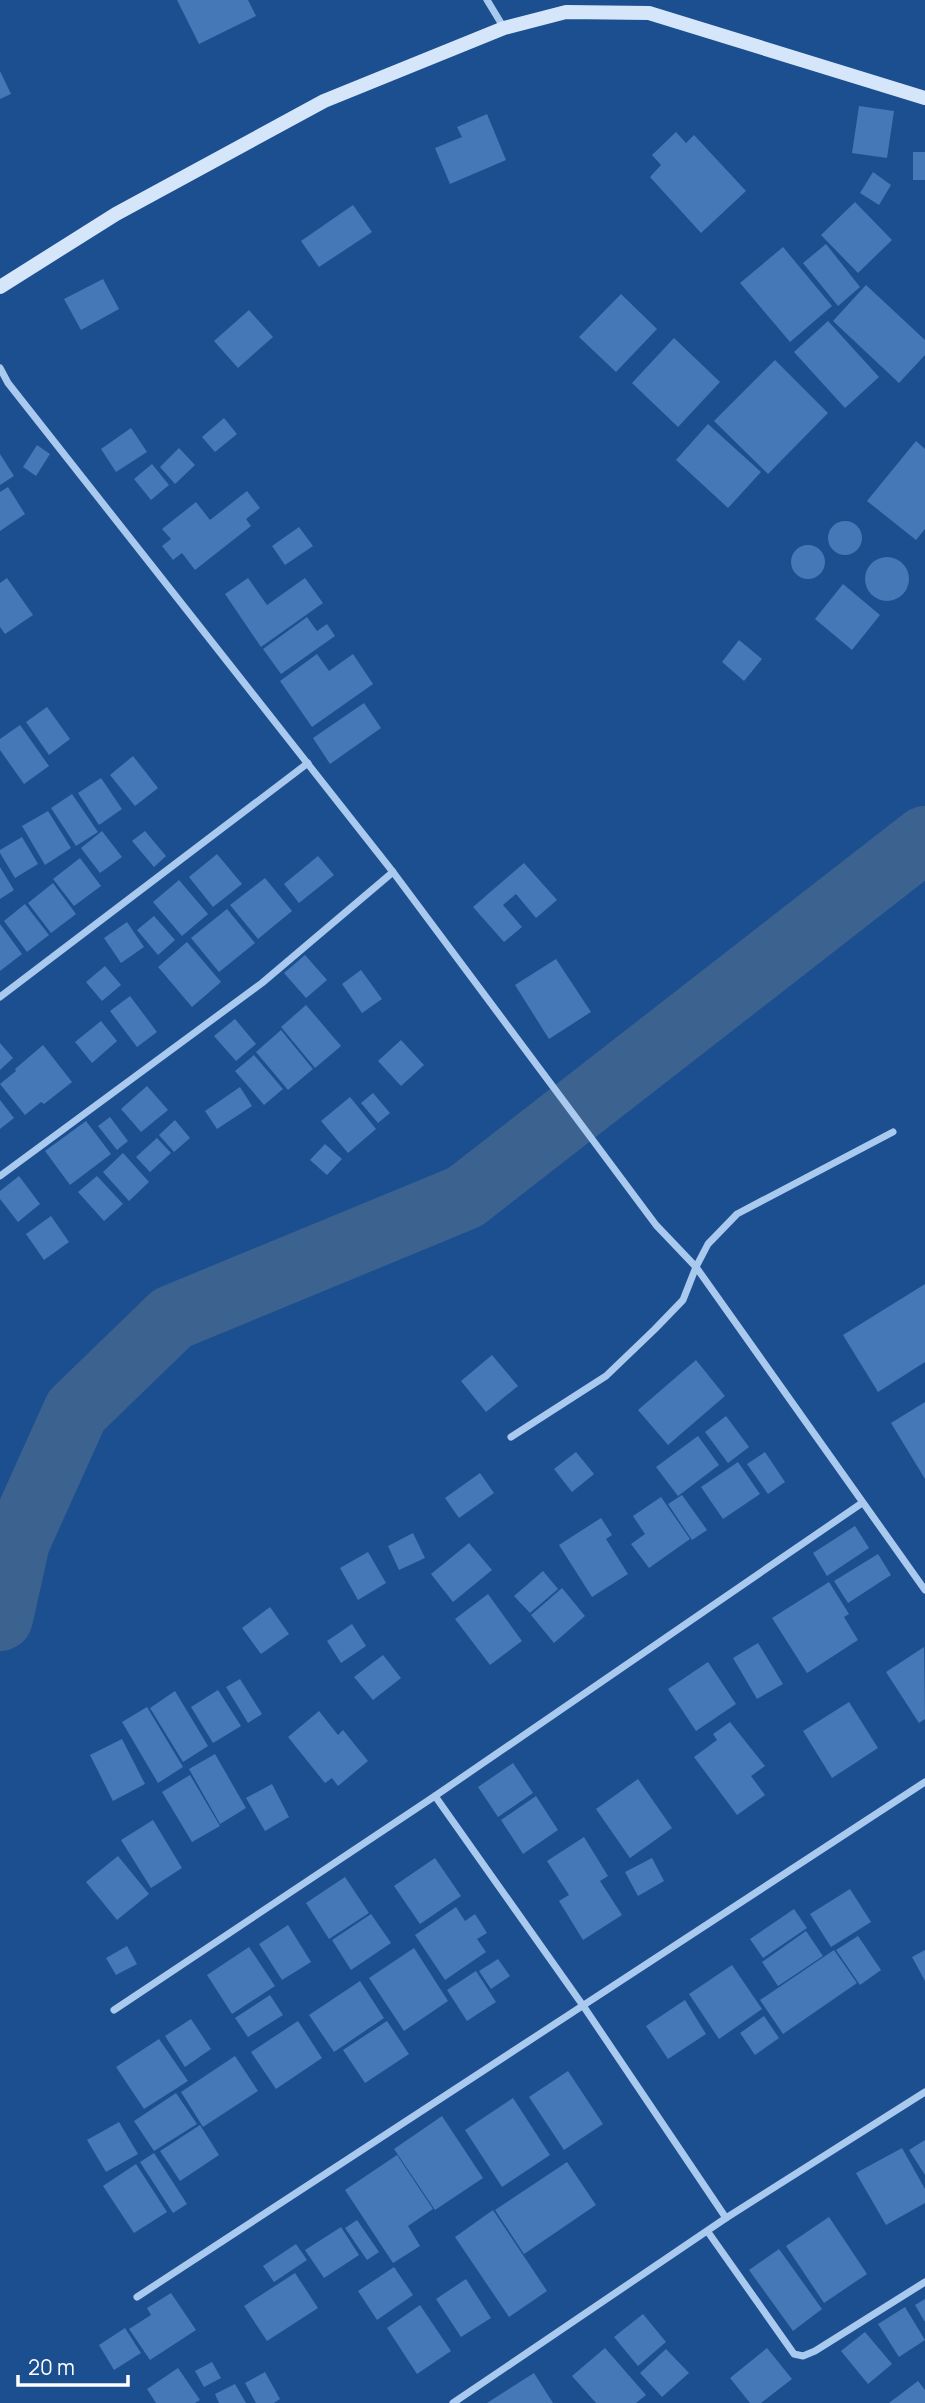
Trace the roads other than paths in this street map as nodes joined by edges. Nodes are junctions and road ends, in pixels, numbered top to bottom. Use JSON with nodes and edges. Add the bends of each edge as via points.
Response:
{"nodes":[{"id":1,"x":487,"y":0,"type":"edge"},
{"id":2,"x":504,"y":28,"type":"junction"},
{"id":3,"x":925,"y":98,"type":"edge"},
{"id":4,"x":0,"y":287,"type":"edge"},
{"id":5,"x":0,"y":368,"type":"edge"},
{"id":6,"x":308,"y":763,"type":"junction"},
{"id":7,"x":393,"y":872,"type":"junction"},
{"id":8,"x":0,"y":997,"type":"edge"},
{"id":9,"x":893,"y":1132,"type":"dead end"},
{"id":10,"x":0,"y":1176,"type":"edge"},
{"id":11,"x":696,"y":1267,"type":"junction"},
{"id":12,"x":511,"y":1437,"type":"dead end"},
{"id":13,"x":862,"y":1503,"type":"junction"},
{"id":14,"x":925,"y":1590,"type":"edge"},
{"id":15,"x":925,"y":1782,"type":"edge"},
{"id":16,"x":435,"y":1796,"type":"junction"},
{"id":17,"x":584,"y":2007,"type":"junction"},
{"id":18,"x":114,"y":2010,"type":"dead end"},
{"id":19,"x":925,"y":2092,"type":"edge"},
{"id":20,"x":726,"y":2218,"type":"junction"},
{"id":21,"x":708,"y":2232,"type":"junction"},
{"id":22,"x":925,"y":2282,"type":"edge"},
{"id":23,"x":138,"y":2297,"type":"dead end"},
{"id":24,"x":453,"y":2403,"type":"edge"}],
"edges":[{"from":1,"to":2,"type":"street"},
{"from":2,"to":3,"type":"street","via":[[566,12],[649,13]]},
{"from":2,"to":4,"type":"street","via":[[324,101],[116,214]]},
{"from":5,"to":6,"type":"street"},
{"from":6,"to":7,"type":"street"},
{"from":6,"to":8,"type":"street"},
{"from":7,"to":10,"type":"street","via":[[262,983]]},
{"from":7,"to":11,"type":"street","via":[[656,1225]]},
{"from":9,"to":11,"type":"street","via":[[737,1214],[708,1244]]},
{"from":11,"to":12,"type":"street","via":[[683,1300],[606,1376]]},
{"from":11,"to":13,"type":"street"},
{"from":13,"to":14,"type":"street"},
{"from":13,"to":16,"type":"street"},
{"from":15,"to":17,"type":"street"},
{"from":16,"to":17,"type":"street"},
{"from":16,"to":18,"type":"street"},
{"from":17,"to":20,"type":"street"},
{"from":17,"to":23,"type":"street"},
{"from":19,"to":20,"type":"street"},
{"from":20,"to":21,"type":"street"},
{"from":21,"to":22,"type":"street","via":[[794,2354],[815,2351]]},
{"from":21,"to":24,"type":"street"}]}
